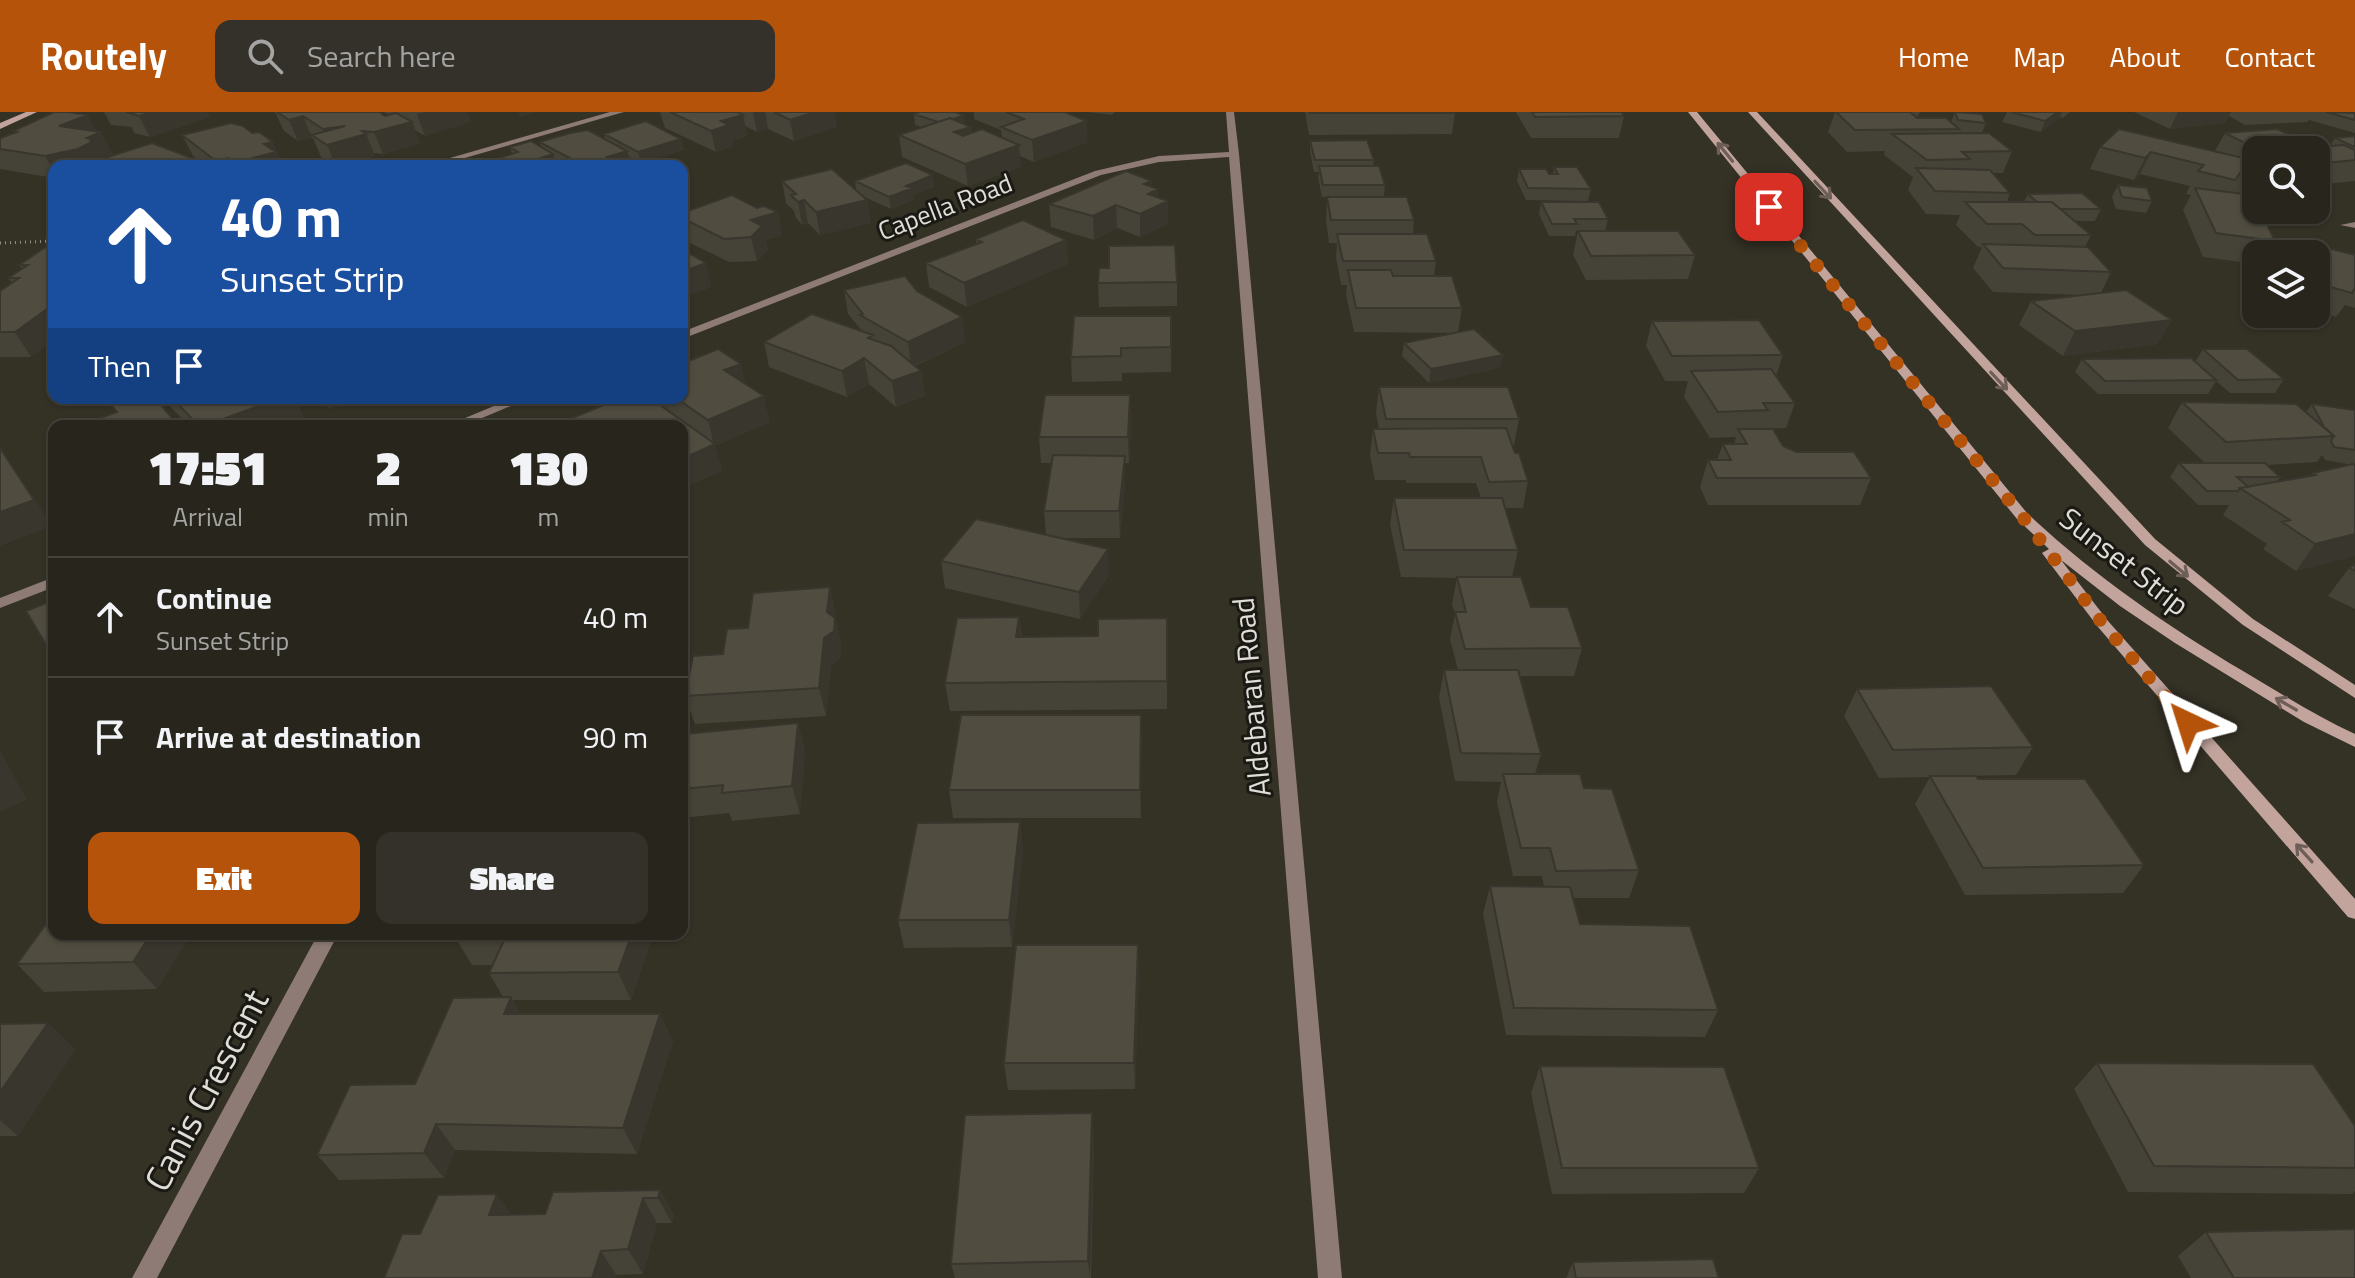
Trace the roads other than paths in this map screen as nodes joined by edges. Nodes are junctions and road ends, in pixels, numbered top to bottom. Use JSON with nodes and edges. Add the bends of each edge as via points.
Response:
{"nodes":[{"id":1,"x":33,"y":112,"type":"edge"},
{"id":2,"x":620,"y":112,"type":"edge"},
{"id":3,"x":1230,"y":112,"type":"edge"},
{"id":4,"x":1692,"y":112,"type":"edge"},
{"id":5,"x":1752,"y":112,"type":"edge"},
{"id":6,"x":0,"y":126,"type":"edge"},
{"id":7,"x":1234,"y":154,"type":"junction"},
{"id":8,"x":448,"y":160,"type":"edge"},
{"id":9,"x":688,"y":334,"type":"edge"},
{"id":10,"x":509,"y":404,"type":"edge"},
{"id":11,"x":467,"y":420,"type":"edge"},
{"id":12,"x":2022,"y":516,"type":"junction"},
{"id":13,"x":48,"y":584,"type":"edge"},
{"id":14,"x":0,"y":603,"type":"edge"},
{"id":15,"x":2355,"y":693,"type":"edge"},
{"id":16,"x":2355,"y":741,"type":"edge"},
{"id":17,"x":2355,"y":912,"type":"edge"},
{"id":18,"x":325,"y":940,"type":"edge"},
{"id":19,"x":144,"y":1278,"type":"edge"},
{"id":20,"x":1330,"y":1278,"type":"edge"}],
"edges":[{"from":1,"to":6,"type":"street"},
{"from":2,"to":8,"type":"street"},
{"from":3,"to":7,"type":"street","name":"Aldebaran Road"},
{"from":12,"to":4,"type":"street","name":"Sunset Strip","one_way":true},
{"from":5,"to":15,"type":"street","name":"Sunset Strip","one_way":true,"via":[[2150,542],[2248,622]]},
{"from":7,"to":9,"type":"street","name":"Capella Road","via":[[1159,159],[1098,173]]},
{"from":7,"to":20,"type":"street","name":"Aldebaran Road"},
{"from":10,"to":11,"type":"street"},
{"from":16,"to":12,"type":"street","name":"Sunset Strip","one_way":true,"via":[[2154,625],[2067,560]]},
{"from":17,"to":12,"type":"street","one_way":true,"via":[[2103,624]]},
{"from":13,"to":14,"type":"street"},
{"from":18,"to":19,"type":"street","name":"Canis Crescent"}]}
